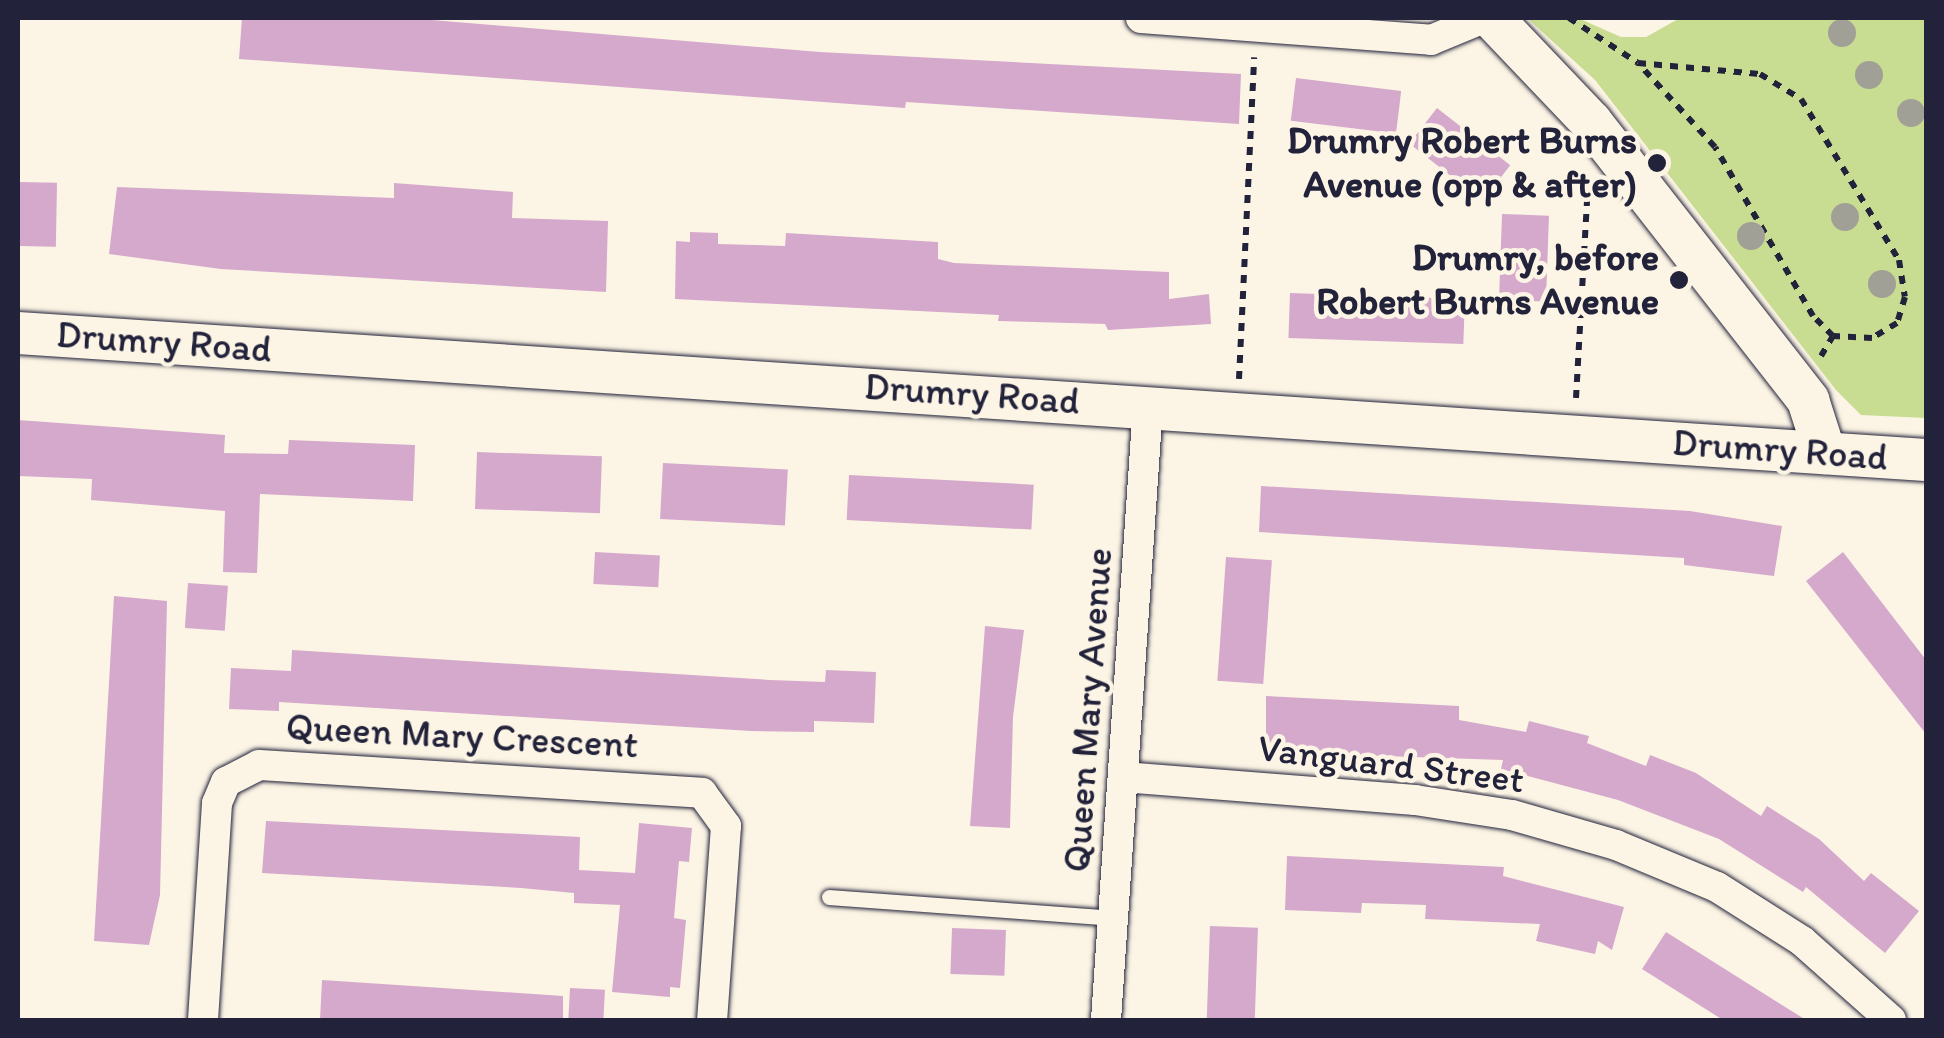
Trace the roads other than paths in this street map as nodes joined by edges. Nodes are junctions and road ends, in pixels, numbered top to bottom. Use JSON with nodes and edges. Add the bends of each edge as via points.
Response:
{"nodes":[{"id":1,"x":1142,"y":18,"type":"edge"},
{"id":2,"x":1484,"y":18,"type":"edge"},
{"id":3,"x":1492,"y":18,"type":"edge"},
{"id":4,"x":18,"y":333,"type":"edge"},
{"id":5,"x":1148,"y":406,"type":"junction"},
{"id":6,"x":1825,"y":453,"type":"junction"},
{"id":7,"x":1926,"y":460,"type":"edge"},
{"id":8,"x":1124,"y":776,"type":"junction"},
{"id":9,"x":829,"y":896,"type":"dead end"},
{"id":10,"x":1114,"y":918,"type":"junction"},
{"id":11,"x":203,"y":1020,"type":"edge"},
{"id":12,"x":720,"y":1020,"type":"edge"},
{"id":13,"x":1106,"y":1020,"type":"edge"},
{"id":14,"x":1891,"y":1020,"type":"edge"}],
"edges":[{"from":1,"to":2,"type":"street","via":[[1432,40]]},
{"from":3,"to":6,"type":"main road","via":[[1591,122],[1808,400]]},
{"from":4,"to":5,"type":"main road","name":"Drumry Road"},
{"from":5,"to":6,"type":"main road","name":"Drumry Road"},
{"from":5,"to":8,"type":"street","name":"Queen Mary Avenue"},
{"from":6,"to":7,"type":"main road","name":"Drumry Road"},
{"from":8,"to":10,"type":"street","name":"Queen Mary Avenue"},
{"from":8,"to":14,"type":"street","name":"Vanguard Street","via":[[1415,800],[1512,815],[1616,845],[1717,887],[1802,941]]},
{"from":9,"to":10,"type":"lane"},
{"from":10,"to":13,"type":"street","name":"Queen Mary Avenue"},
{"from":11,"to":12,"type":"street","name":"Queen Mary Crescent","via":[[217,803],[226,782],[259,765],[702,793],[726,826]]}]}
